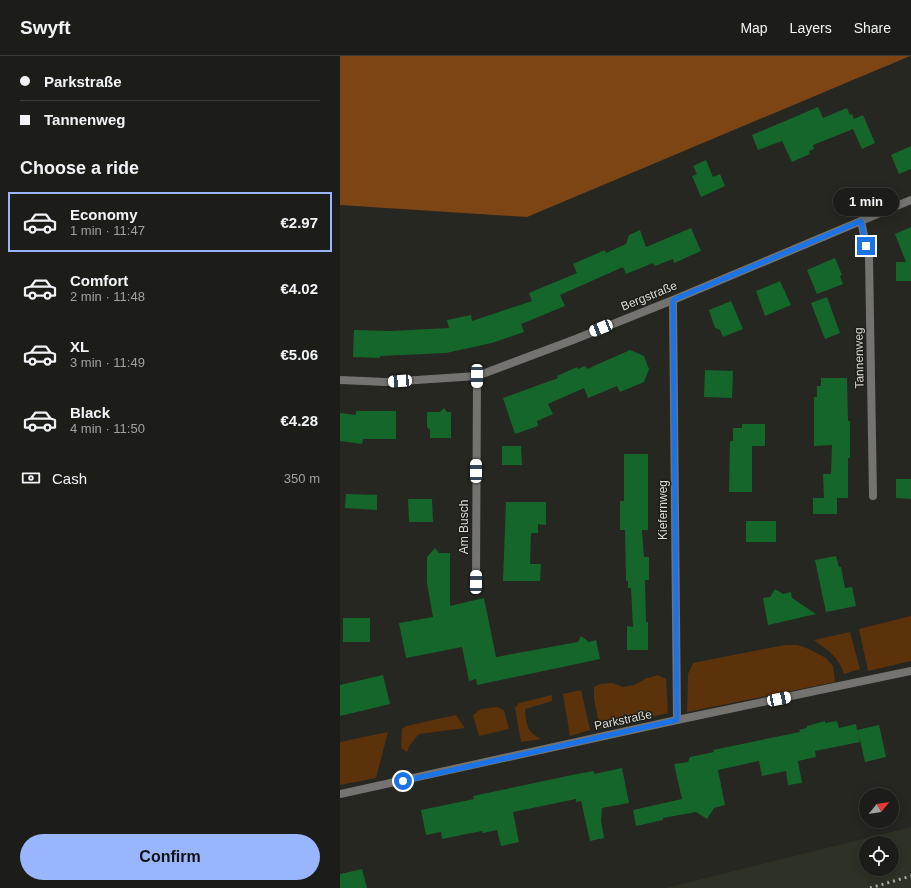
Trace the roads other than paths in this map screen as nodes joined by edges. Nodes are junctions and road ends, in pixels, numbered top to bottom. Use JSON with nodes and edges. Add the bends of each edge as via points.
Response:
{"nodes":[{"id":1,"x":911,"y":200,"type":"edge"},
{"id":2,"x":861,"y":221,"type":"junction"},
{"id":3,"x":673,"y":300,"type":"junction"},
{"id":4,"x":477,"y":376,"type":"junction"},
{"id":5,"x":340,"y":380,"type":"edge"},
{"id":6,"x":873,"y":496,"type":"dead end"},
{"id":7,"x":476,"y":582,"type":"dead end"},
{"id":8,"x":911,"y":671,"type":"edge"},
{"id":9,"x":677,"y":720,"type":"junction"},
{"id":10,"x":340,"y":794,"type":"edge"}],
"edges":[{"from":1,"to":2,"type":"street","name":"Bergstraße"},
{"from":2,"to":3,"type":"street","name":"Bergstraße"},
{"from":2,"to":6,"type":"street","name":"Tannenweg","via":[[869,258]]},
{"from":3,"to":4,"type":"street","name":"Bergstraße"},
{"from":3,"to":9,"type":"street","name":"Kiefernweg"},
{"from":4,"to":5,"type":"street","name":"Bergstraße","via":[[386,382]]},
{"from":4,"to":7,"type":"street","name":"Am Busch"},
{"from":8,"to":9,"type":"street","name":"Parkstraße"},
{"from":9,"to":10,"type":"street","name":"Parkstraße"}]}
